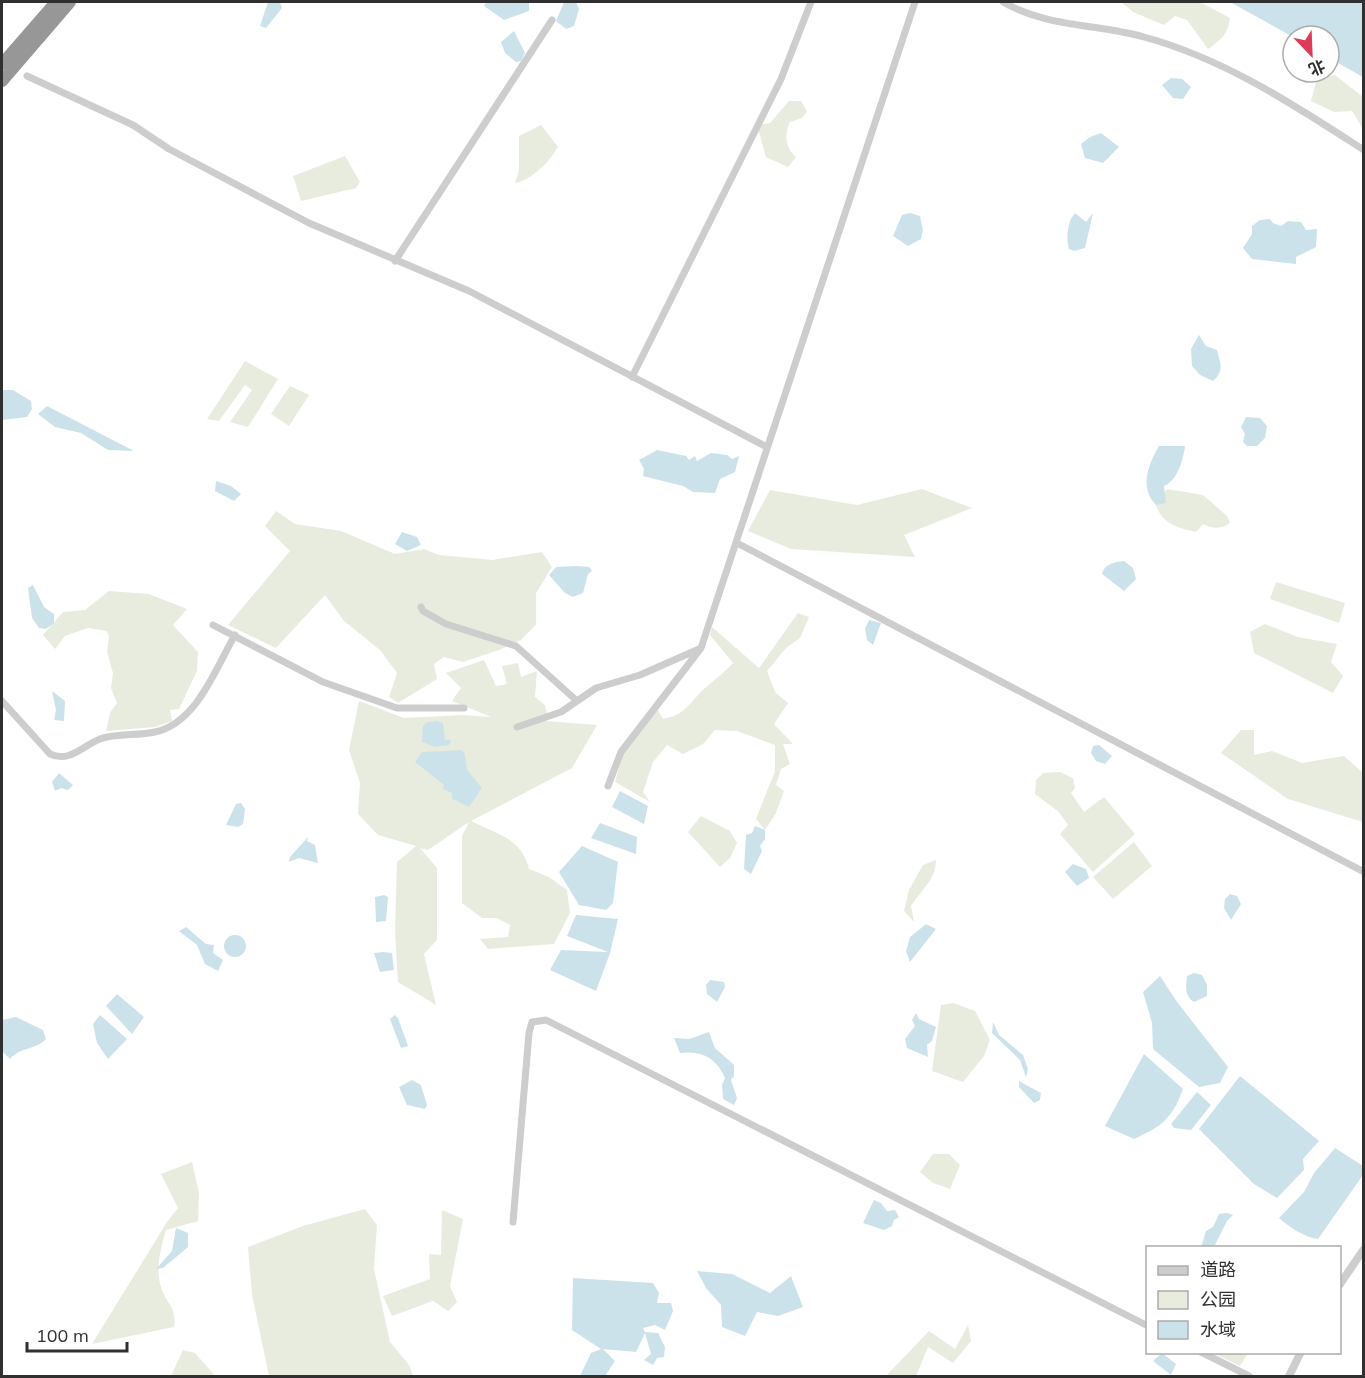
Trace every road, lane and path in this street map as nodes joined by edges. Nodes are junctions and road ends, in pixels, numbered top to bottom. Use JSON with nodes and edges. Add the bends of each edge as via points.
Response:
{"nodes":[{"id":1,"x":56,"y":2,"type":"edge"},
{"id":2,"x":70,"y":2,"type":"edge"},
{"id":3,"x":811,"y":2,"type":"edge"},
{"id":4,"x":915,"y":2,"type":"edge"},
{"id":5,"x":1003,"y":2,"type":"edge"},
{"id":6,"x":552,"y":20,"type":"dead end"},
{"id":7,"x":2,"y":64,"type":"edge"},
{"id":8,"x":27,"y":76,"type":"dead end"},
{"id":9,"x":2,"y":81,"type":"edge"},
{"id":10,"x":1364,"y":150,"type":"edge"},
{"id":11,"x":395,"y":261,"type":"junction"},
{"id":12,"x":632,"y":377,"type":"junction"},
{"id":13,"x":767,"y":447,"type":"junction"},
{"id":14,"x":737,"y":543,"type":"junction"},
{"id":15,"x":421,"y":607,"type":"dead end"},
{"id":16,"x":213,"y":625,"type":"dead end"},
{"id":17,"x":235,"y":635,"type":"junction"},
{"id":18,"x":701,"y":648,"type":"junction"},
{"id":19,"x":2,"y":701,"type":"edge"},
{"id":20,"x":576,"y":701,"type":"junction"},
{"id":21,"x":464,"y":708,"type":"dead end"},
{"id":22,"x":517,"y":727,"type":"dead end"},
{"id":23,"x":609,"y":786,"type":"dead end"},
{"id":24,"x":1364,"y":872,"type":"edge"},
{"id":25,"x":513,"y":1222,"type":"dead end"},
{"id":26,"x":1364,"y":1250,"type":"edge"},
{"id":27,"x":1341,"y":1283,"type":"edge"},
{"id":28,"x":1146,"y":1325,"type":"edge"},
{"id":29,"x":1203,"y":1354,"type":"edge"},
{"id":30,"x":1300,"y":1354,"type":"edge"},
{"id":31,"x":1249,"y":1377,"type":"edge"},
{"id":32,"x":1289,"y":1377,"type":"edge"}],
"edges":[{"from":1,"to":7,"type":"highway"},
{"from":2,"to":9,"type":"highway"},
{"from":3,"to":12,"type":"street","via":[[781,79]]},
{"from":4,"to":13,"type":"street"},
{"from":5,"to":10,"type":"street","via":[[1042,19],[1142,36],[1206,58],[1251,80]]},
{"from":6,"to":11,"type":"street"},
{"from":8,"to":11,"type":"street","via":[[133,125],[169,149],[309,223]]},
{"from":11,"to":12,"type":"street","via":[[469,291]]},
{"from":12,"to":13,"type":"street"},
{"from":13,"to":14,"type":"street"},
{"from":14,"to":18,"type":"street"},
{"from":14,"to":24,"type":"street"},
{"from":15,"to":20,"type":"street","via":[[446,624],[516,646]]},
{"from":16,"to":17,"type":"street"},
{"from":17,"to":19,"type":"street","via":[[188,714],[159,731],[102,738],[69,756],[57,757]]},
{"from":17,"to":21,"type":"street","via":[[323,682],[398,708]]},
{"from":18,"to":20,"type":"street","via":[[640,675],[596,688]]},
{"from":18,"to":23,"type":"street","via":[[621,752]]},
{"from":20,"to":22,"type":"street","via":[[561,712]]},
{"from":25,"to":28,"type":"street","via":[[529,1033],[532,1022],[546,1020]]},
{"from":26,"to":27,"type":"street"},
{"from":29,"to":31,"type":"street"},
{"from":30,"to":32,"type":"street"}]}
